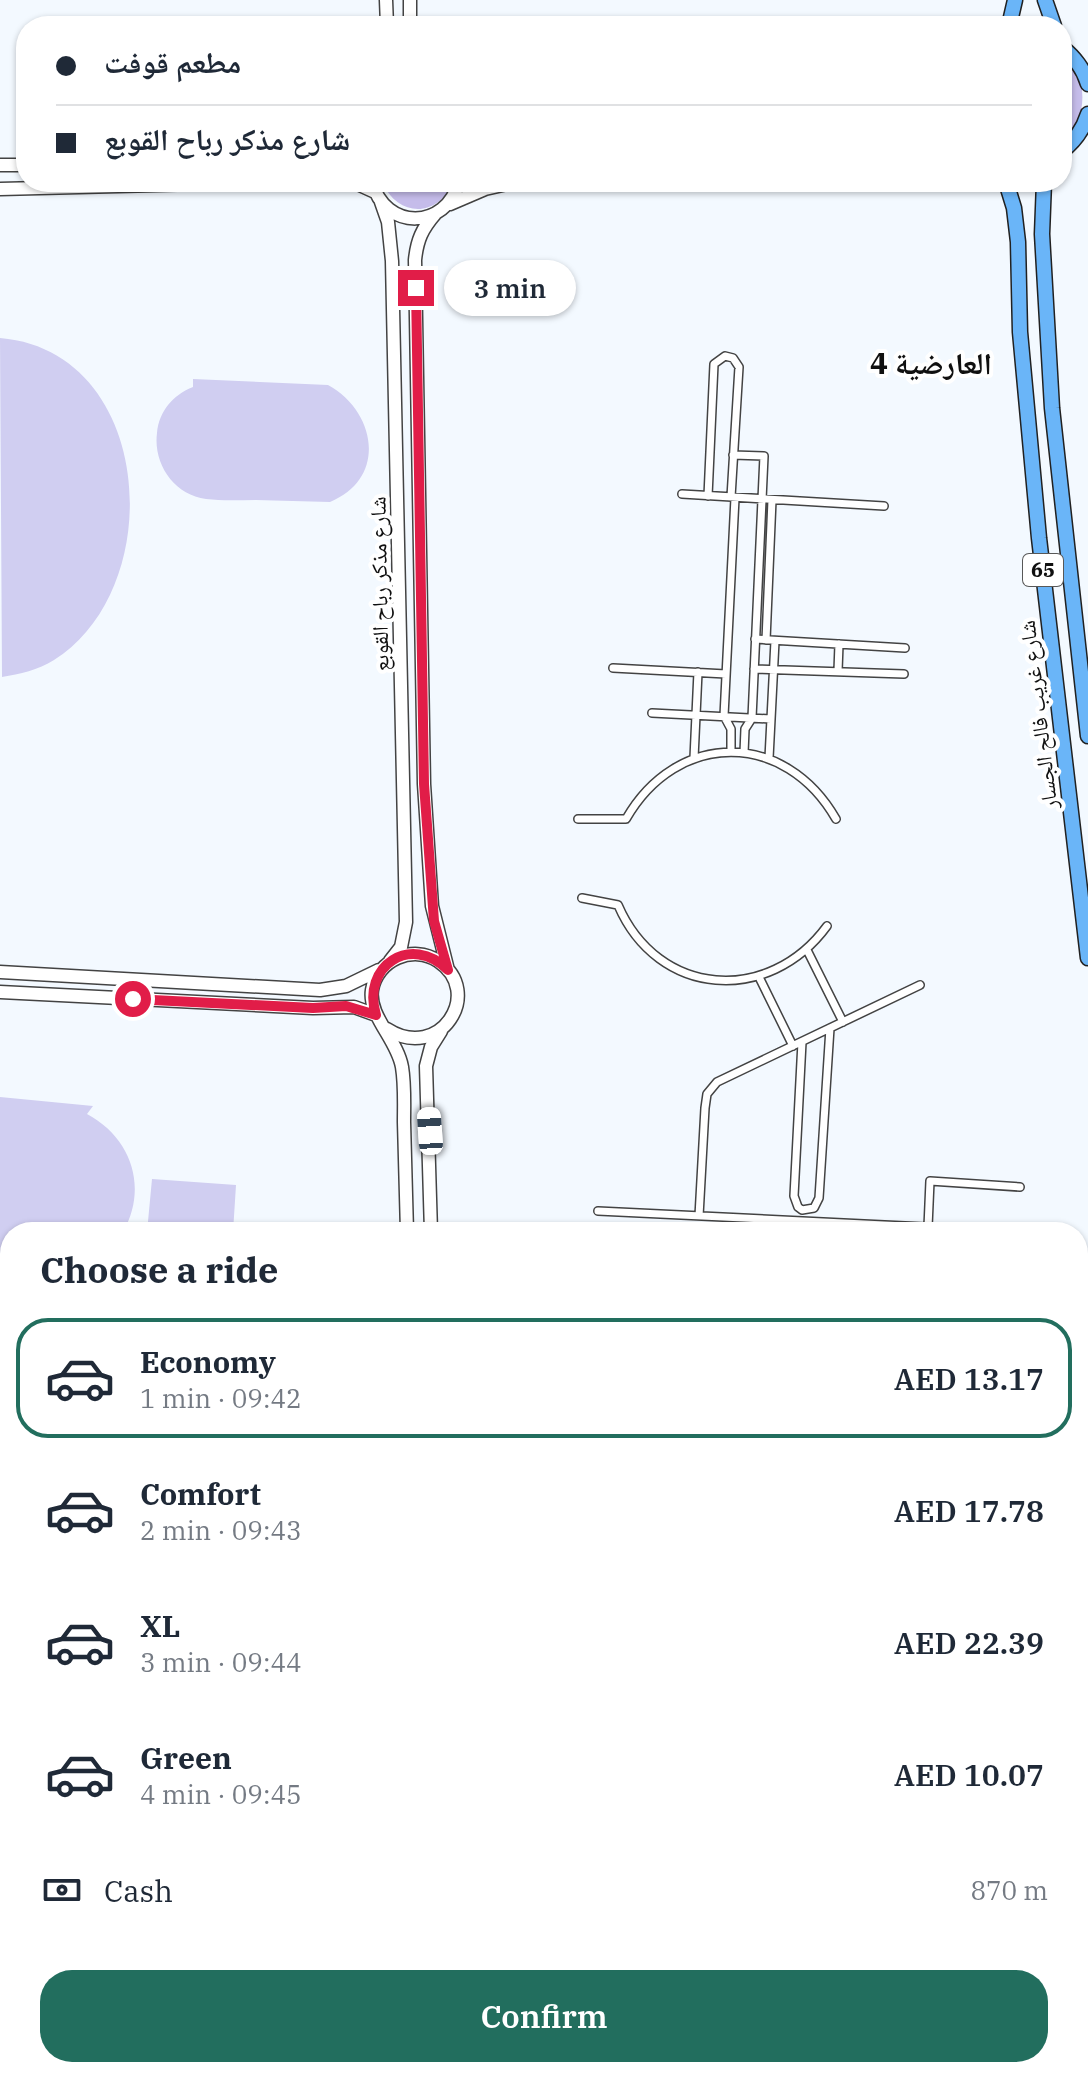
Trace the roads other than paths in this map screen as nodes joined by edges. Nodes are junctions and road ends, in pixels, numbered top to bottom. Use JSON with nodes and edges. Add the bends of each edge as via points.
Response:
{"nodes":[{"id":1,"x":1072,"y":55,"type":"edge"},
{"id":2,"x":1087,"y":76,"type":"edge"},
{"id":3,"x":1088,"y":114,"type":"edge"},
{"id":4,"x":1072,"y":141,"type":"edge"},
{"id":5,"x":376,"y":192,"type":"edge"},
{"id":6,"x":456,"y":192,"type":"edge"},
{"id":7,"x":478,"y":192,"type":"edge"},
{"id":8,"x":1009,"y":192,"type":"edge"},
{"id":9,"x":1044,"y":192,"type":"edge"},
{"id":10,"x":448,"y":205,"type":"junction"},
{"id":11,"x":435,"y":214,"type":"junction"},
{"id":12,"x":733,"y":455,"type":"junction"},
{"id":13,"x":682,"y":494,"type":"dead end"},
{"id":14,"x":708,"y":496,"type":"junction"},
{"id":15,"x":733,"y":498,"type":"junction"},
{"id":16,"x":761,"y":499,"type":"junction"},
{"id":17,"x":772,"y":500,"type":"junction"},
{"id":18,"x":884,"y":506,"type":"dead end"},
{"id":19,"x":755,"y":639,"type":"junction"},
{"id":20,"x":766,"y":640,"type":"junction"},
{"id":21,"x":775,"y":641,"type":"junction"},
{"id":22,"x":839,"y":644,"type":"junction"},
{"id":23,"x":905,"y":648,"type":"dead end"},
{"id":24,"x":613,"y":668,"type":"dead end"},
{"id":25,"x":754,"y":669,"type":"junction"},
{"id":26,"x":774,"y":669,"type":"junction"},
{"id":27,"x":838,"y":671,"type":"junction"},
{"id":28,"x":698,"y":672,"type":"junction"},
{"id":29,"x":726,"y":674,"type":"junction"},
{"id":30,"x":904,"y":674,"type":"dead end"},
{"id":31,"x":652,"y":713,"type":"dead end"},
{"id":32,"x":696,"y":715,"type":"junction"},
{"id":33,"x":724,"y":716,"type":"junction"},
{"id":34,"x":752,"y":718,"type":"junction"},
{"id":35,"x":771,"y":719,"type":"junction"},
{"id":36,"x":1088,"y":736,"type":"edge"},
{"id":37,"x":731,"y":752,"type":"junction"},
{"id":38,"x":744,"y":753,"type":"junction"},
{"id":39,"x":694,"y":758,"type":"junction"},
{"id":40,"x":769,"y":758,"type":"junction"},
{"id":41,"x":578,"y":819,"type":"dead end"},
{"id":42,"x":836,"y":819,"type":"dead end"},
{"id":43,"x":582,"y":898,"type":"dead end"},
{"id":44,"x":827,"y":926,"type":"dead end"},
{"id":45,"x":807,"y":950,"type":"junction"},
{"id":46,"x":1088,"y":958,"type":"edge"},
{"id":47,"x":386,"y":965,"type":"junction"},
{"id":48,"x":448,"y":970,"type":"junction"},
{"id":49,"x":0,"y":972,"type":"edge"},
{"id":50,"x":759,"y":977,"type":"junction"},
{"id":51,"x":920,"y":985,"type":"dead end"},
{"id":52,"x":0,"y":992,"type":"edge"},
{"id":53,"x":376,"y":1015,"type":"junction"},
{"id":54,"x":843,"y":1022,"type":"junction"},
{"id":55,"x":830,"y":1028,"type":"junction"},
{"id":56,"x":387,"y":1029,"type":"junction"},
{"id":57,"x":441,"y":1031,"type":"junction"},
{"id":58,"x":802,"y":1042,"type":"junction"},
{"id":59,"x":793,"y":1046,"type":"junction"},
{"id":60,"x":1020,"y":1187,"type":"dead end"},
{"id":61,"x":808,"y":1210,"type":"junction"},
{"id":62,"x":598,"y":1211,"type":"dead end"},
{"id":63,"x":699,"y":1216,"type":"junction"},
{"id":64,"x":807,"y":1221,"type":"junction"},
{"id":65,"x":407,"y":1222,"type":"edge"},
{"id":66,"x":431,"y":1222,"type":"edge"},
{"id":67,"x":827,"y":1222,"type":"edge"},
{"id":68,"x":928,"y":1222,"type":"edge"}],
"edges":[{"from":1,"to":2,"type":"main road"},
{"from":3,"to":4,"type":"main road"},
{"from":5,"to":11,"type":"street","via":[[400,216]]},
{"from":5,"to":47,"type":"street","name":"شارع مذكر رباح القوبع","via":[[388,222],[392,261],[406,922],[401,947]]},
{"from":6,"to":10,"type":"street"},
{"from":7,"to":10,"type":"street"},
{"from":8,"to":46,"type":"main road","name":"شارع غريب فالح الجسار","number":"65","via":[[1018,242],[1020,332],[1038,522]]},
{"from":9,"to":36,"type":"main road","number":"65","via":[[1052,408]]},
{"from":10,"to":11,"type":"street"},
{"from":11,"to":48,"type":"street","name":"شارع مذكر رباح القوبع","via":[[423,228],[415,260],[427,835],[434,921]]},
{"from":12,"to":14,"type":"street","via":[[739,367],[725,356],[714,364]]},
{"from":12,"to":15,"type":"street"},
{"from":12,"to":16,"type":"street","via":[[764,456]]},
{"from":13,"to":14,"type":"street"},
{"from":14,"to":15,"type":"street"},
{"from":15,"to":16,"type":"street"},
{"from":15,"to":29,"type":"street"},
{"from":16,"to":17,"type":"street"},
{"from":16,"to":19,"type":"street"},
{"from":17,"to":18,"type":"street"},
{"from":17,"to":20,"type":"street"},
{"from":19,"to":20,"type":"street"},
{"from":19,"to":25,"type":"street"},
{"from":20,"to":21,"type":"street"},
{"from":21,"to":22,"type":"street"},
{"from":21,"to":26,"type":"street"},
{"from":22,"to":23,"type":"street"},
{"from":22,"to":27,"type":"street"},
{"from":24,"to":28,"type":"street"},
{"from":25,"to":26,"type":"street"},
{"from":25,"to":34,"type":"street"},
{"from":26,"to":27,"type":"street"},
{"from":26,"to":35,"type":"street"},
{"from":27,"to":30,"type":"street"},
{"from":28,"to":29,"type":"street"},
{"from":28,"to":32,"type":"street"},
{"from":29,"to":33,"type":"street"},
{"from":31,"to":32,"type":"street"},
{"from":32,"to":33,"type":"street"},
{"from":32,"to":39,"type":"street"},
{"from":33,"to":34,"type":"street"},
{"from":33,"to":37,"type":"street","via":[[731,729]]},
{"from":34,"to":35,"type":"street"},
{"from":34,"to":38,"type":"street","via":[[745,729]]},
{"from":35,"to":40,"type":"street"},
{"from":37,"to":38,"type":"street"},
{"from":37,"to":39,"type":"street"},
{"from":38,"to":40,"type":"street"},
{"from":39,"to":41,"type":"street","via":[[648,787],[626,819]]},
{"from":40,"to":42,"type":"street","via":[[802,776]]},
{"from":43,"to":50,"type":"street","via":[[618,905],[640,942],[681,972],[715,981]]},
{"from":44,"to":45,"type":"street"},
{"from":45,"to":50,"type":"street"},
{"from":45,"to":54,"type":"street"},
{"from":47,"to":48,"type":"street","via":[[399,956],[421,954]]},
{"from":47,"to":49,"type":"street","via":[[359,981],[320,990]]},
{"from":47,"to":53,"type":"street","via":[[372,991]]},
{"from":48,"to":57,"type":"street","via":[[458,995]]},
{"from":50,"to":59,"type":"street"},
{"from":51,"to":54,"type":"street"},
{"from":52,"to":53,"type":"street","via":[[346,1006]]},
{"from":53,"to":56,"type":"street"},
{"from":54,"to":55,"type":"street"},
{"from":55,"to":58,"type":"street"},
{"from":55,"to":61,"type":"street","via":[[819,1198]]},
{"from":56,"to":57,"type":"street","via":[[408,1039]]},
{"from":56,"to":65,"type":"street","via":[[403,1079]]},
{"from":57,"to":66,"type":"street","via":[[426,1066]]},
{"from":58,"to":59,"type":"street"},
{"from":58,"to":61,"type":"street","via":[[794,1196],[798,1207]]},
{"from":59,"to":63,"type":"street","via":[[710,1088]]},
{"from":60,"to":68,"type":"street","via":[[930,1181]]},
{"from":61,"to":64,"type":"street"},
{"from":62,"to":63,"type":"street"},
{"from":63,"to":64,"type":"street"},
{"from":64,"to":67,"type":"street"}]}
